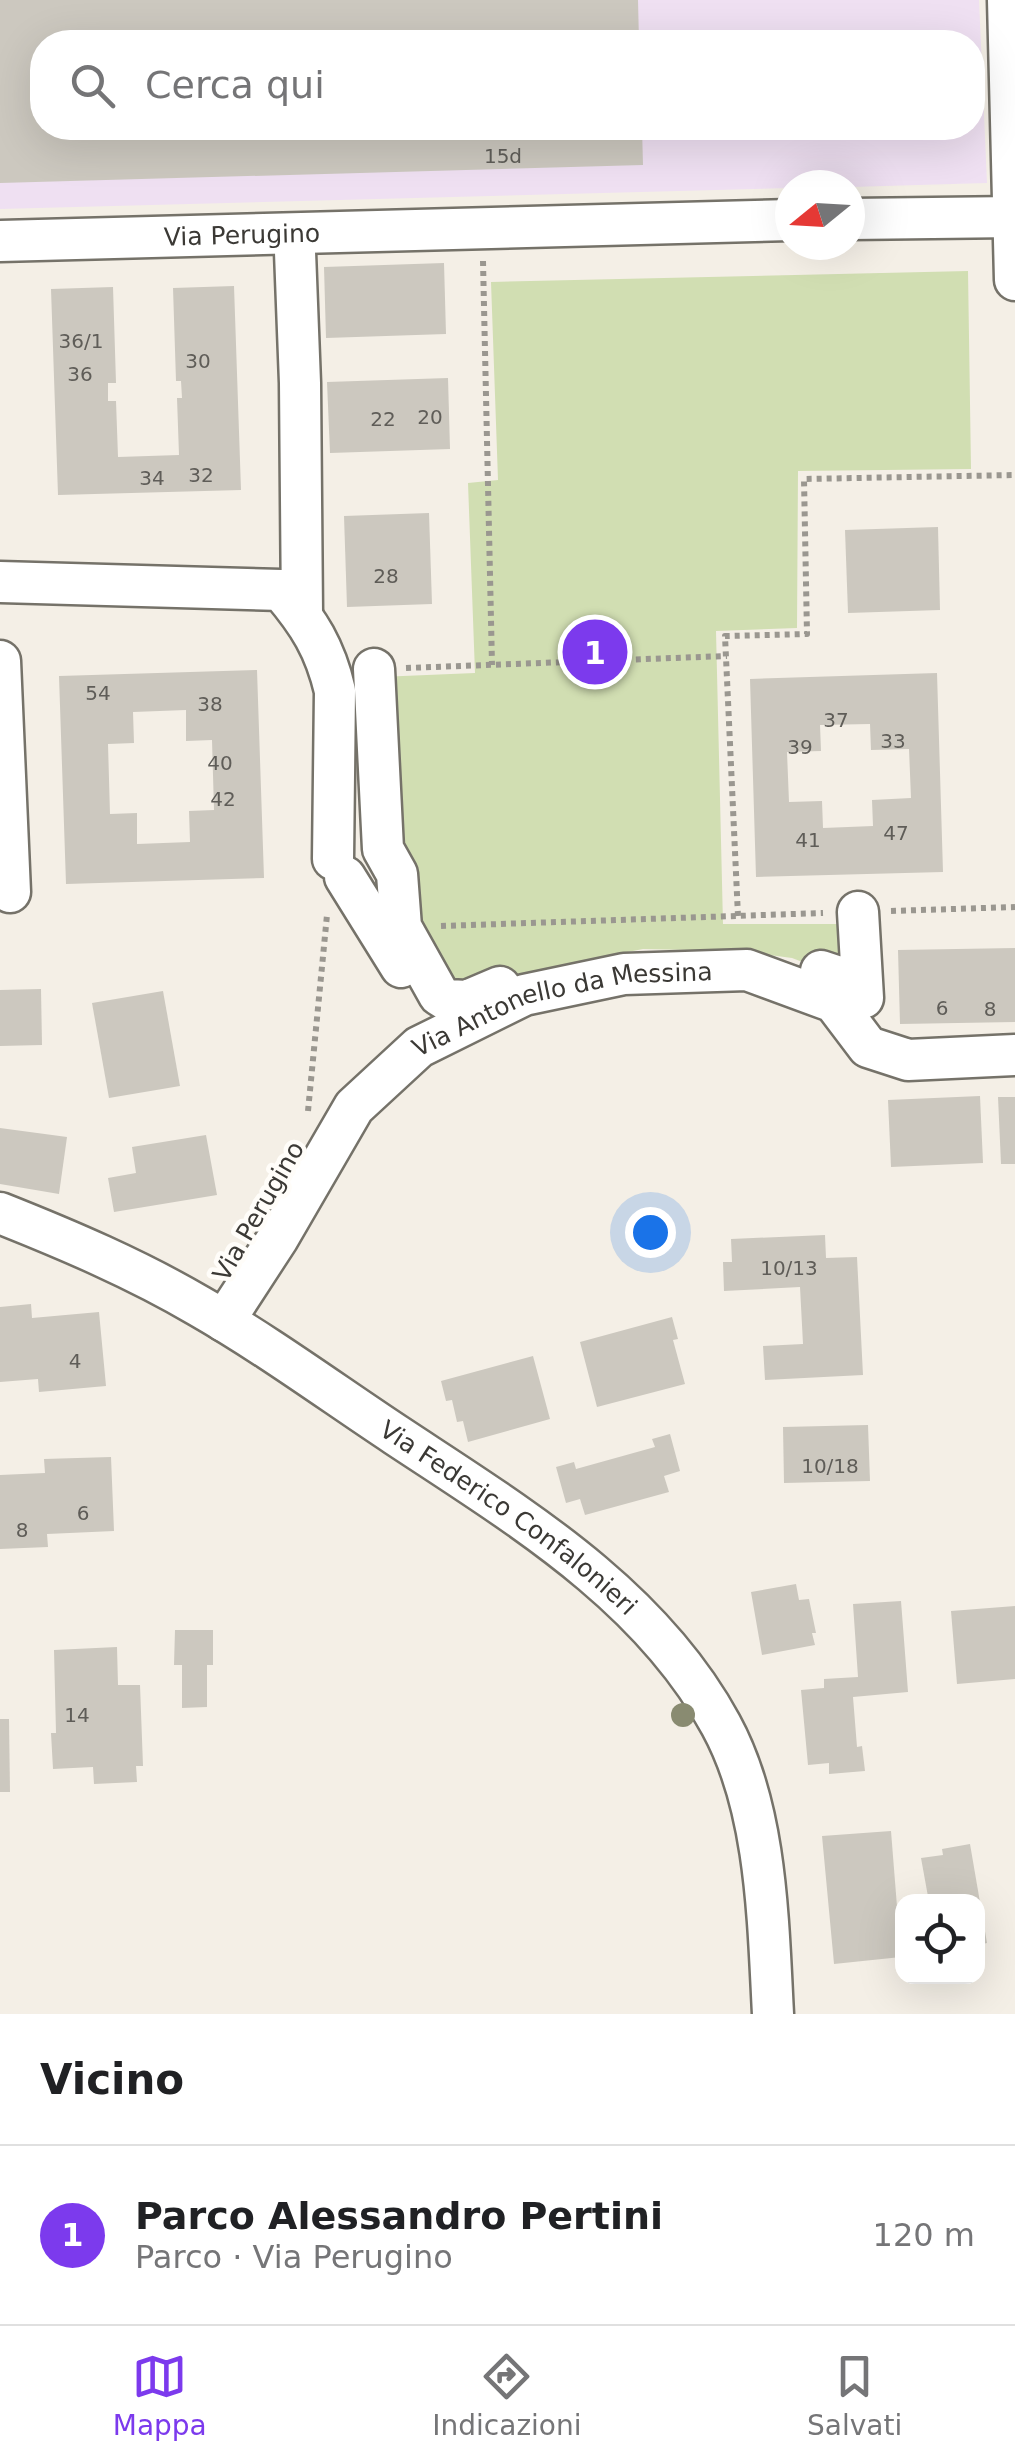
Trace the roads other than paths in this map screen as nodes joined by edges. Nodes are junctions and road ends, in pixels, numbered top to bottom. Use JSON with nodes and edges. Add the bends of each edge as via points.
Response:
{"nodes":[{"id":1,"x":1008,"y":0,"type":"edge"},
{"id":2,"x":1015,"y":217,"type":"edge"},
{"id":3,"x":865,"y":219,"type":"edge"},
{"id":4,"x":775,"y":220,"type":"edge"},
{"id":5,"x":0,"y":241,"type":"edge"},
{"id":6,"x":295,"y":252,"type":"dead end"},
{"id":7,"x":1015,"y":280,"type":"edge"},
{"id":8,"x":0,"y":582,"type":"edge"},
{"id":9,"x":302,"y":614,"type":"junction"},
{"id":10,"x":0,"y":661,"type":"edge"},
{"id":11,"x":374,"y":669,"type":"road end"},
{"id":12,"x":10,"y":892,"type":"dead end"},
{"id":13,"x":858,"y":912,"type":"road end"},
{"id":14,"x":389,"y":928,"type":"junction"},
{"id":15,"x":442,"y":1036,"type":"junction"},
{"id":16,"x":1015,"y":1055,"type":"edge"},
{"id":17,"x":0,"y":1213,"type":"edge"},
{"id":18,"x":224,"y":1321,"type":"junction"},
{"id":19,"x":773,"y":2014,"type":"edge"}],
"edges":[{"from":1,"to":2,"type":"street"},
{"from":2,"to":3,"type":"street"},
{"from":2,"to":7,"type":"street"},
{"from":4,"to":5,"type":"street","name":"Via Perugino"},
{"from":6,"to":9,"type":"street","name":"Via Perugino"},
{"from":8,"to":9,"type":"street","via":[[281,590]]},
{"from":9,"to":14,"type":"street","name":"Via Perugino","via":[[335,691],[339,868]]},
{"from":10,"to":12,"type":"street"},
{"from":11,"to":14,"type":"street","name":"Via Perugino","via":[[382,849],[397,874]]},
{"from":13,"to":14,"type":"street","name":"Via Antonello da Messina","via":[[863,998],[833,975],[791,960],[642,952],[567,966],[467,1001],[447,1000]]},
{"from":14,"to":15,"type":"street","name":"Via Perugino"},
{"from":15,"to":16,"type":"street","name":"Via Antonello da Messina","via":[[524,995],[624,974],[747,970],[834,1002],[868,1046],[908,1060]]},
{"from":15,"to":18,"type":"street","name":"Via Antonello da Messina","via":[[419,1047],[354,1107]]},
{"from":17,"to":18,"type":"street","name":"Via Federico Confalonieri","via":[[137,1272]]},
{"from":18,"to":19,"type":"street","name":"Via Federico Confalonieri","via":[[612,1588],[692,1677],[744,1778],[760,1849]]}]}
